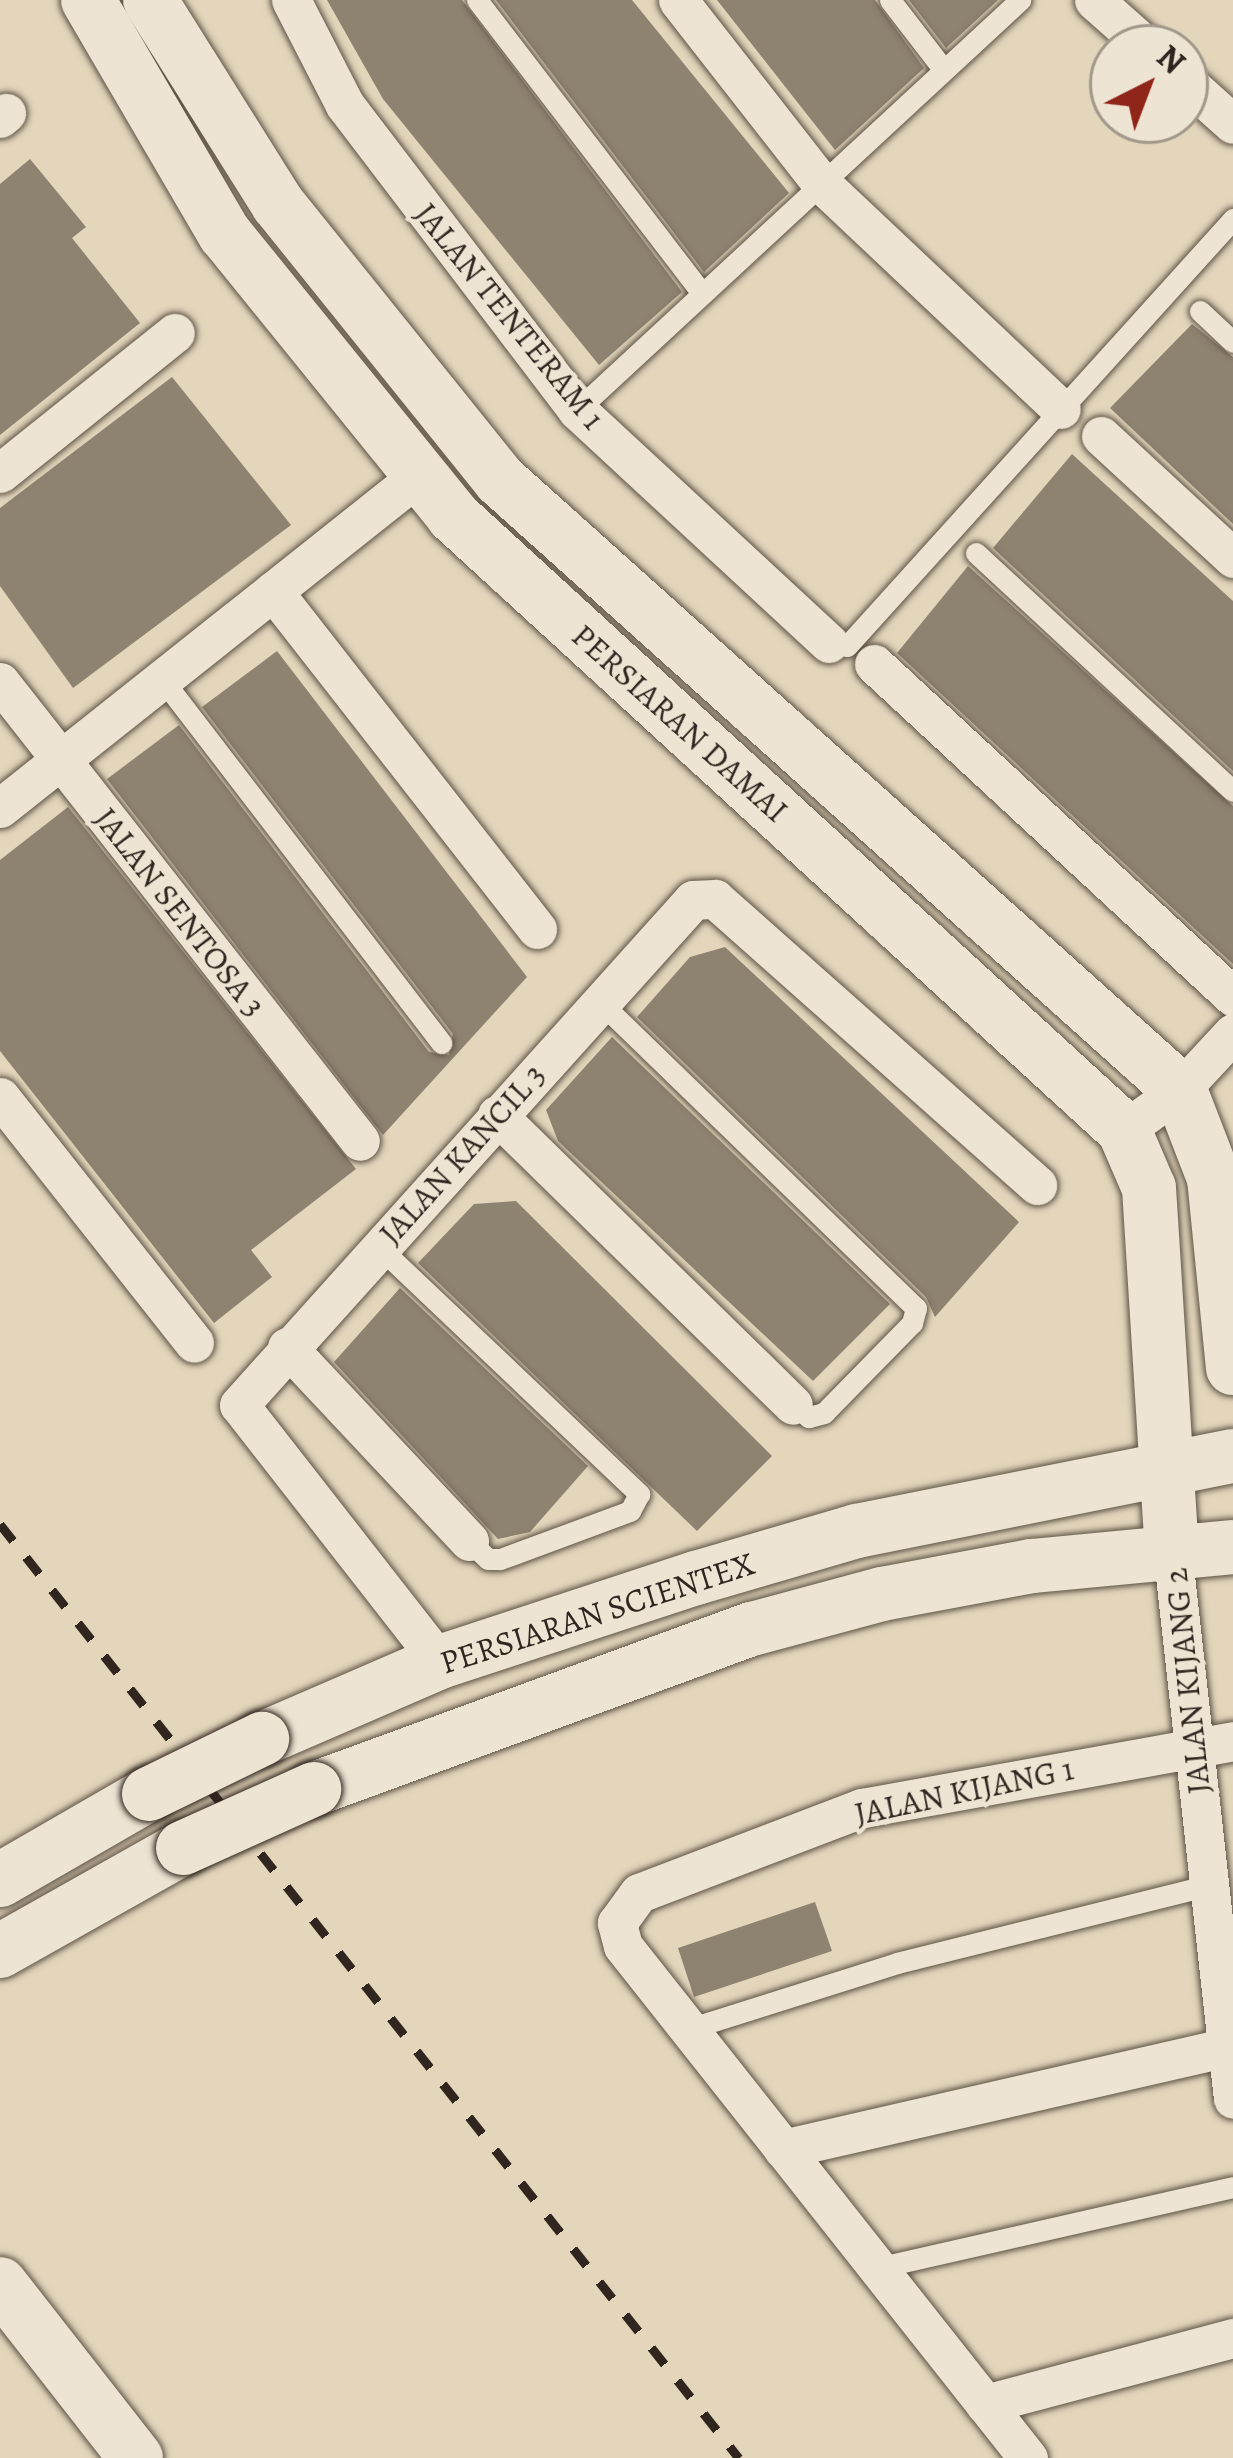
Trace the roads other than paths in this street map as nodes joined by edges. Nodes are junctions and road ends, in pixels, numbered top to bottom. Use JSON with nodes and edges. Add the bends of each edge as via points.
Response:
{"nodes":[{"id":1,"x":88,"y":0,"type":"edge"},
{"id":2,"x":151,"y":0,"type":"edge"},
{"id":3,"x":290,"y":0,"type":"edge"},
{"id":4,"x":477,"y":0,"type":"edge"},
{"id":5,"x":678,"y":0,"type":"edge"},
{"id":6,"x":890,"y":0,"type":"edge"},
{"id":7,"x":1020,"y":0,"type":"edge"},
{"id":8,"x":1094,"y":0,"type":"edge"},
{"id":9,"x":1121,"y":24,"type":"edge"},
{"id":10,"x":944,"y":70,"type":"junction"},
{"id":11,"x":1209,"y":102,"type":"edge"},
{"id":12,"x":1233,"y":124,"type":"edge"},
{"id":13,"x":822,"y":184,"type":"junction"},
{"id":14,"x":1233,"y":219,"type":"edge"},
{"id":15,"x":702,"y":293,"type":"junction"},
{"id":16,"x":1200,"y":311,"type":"dead end"},
{"id":17,"x":175,"y":333,"type":"dead end"},
{"id":18,"x":1233,"y":342,"type":"edge"},
{"id":19,"x":1061,"y":409,"type":"junction"},
{"id":20,"x":577,"y":410,"type":"junction"},
{"id":21,"x":1101,"y":436,"type":"dead end"},
{"id":22,"x":0,"y":473,"type":"edge"},
{"id":23,"x":418,"y":476,"type":"junction"},
{"id":24,"x":976,"y":553,"type":"dead end"},
{"id":25,"x":1233,"y":558,"type":"edge"},
{"id":26,"x":273,"y":591,"type":"junction"},
{"id":27,"x":829,"y":644,"type":"joint"},
{"id":28,"x":874,"y":664,"type":"dead end"},
{"id":29,"x":162,"y":679,"type":"junction"},
{"id":30,"x":0,"y":682,"type":"edge"},
{"id":31,"x":61,"y":760,"type":"junction"},
{"id":32,"x":1233,"y":791,"type":"edge"},
{"id":33,"x":0,"y":808,"type":"edge"},
{"id":34,"x":537,"y":929,"type":"dead end"},
{"id":35,"x":1233,"y":997,"type":"edge"},
{"id":36,"x":599,"y":1002,"type":"junction"},
{"id":37,"x":1233,"y":1033,"type":"edge"},
{"id":38,"x":441,"y":1043,"type":"dead end"},
{"id":39,"x":1180,"y":1090,"type":"junction"},
{"id":40,"x":0,"y":1097,"type":"edge"},
{"id":41,"x":497,"y":1115,"type":"junction"},
{"id":42,"x":1124,"y":1130,"type":"junction"},
{"id":43,"x":360,"y":1141,"type":"dead end"},
{"id":44,"x":1037,"y":1185,"type":"dead end"},
{"id":45,"x":379,"y":1247,"type":"junction"},
{"id":46,"x":194,"y":1342,"type":"dead end"},
{"id":47,"x":287,"y":1347,"type":"junction"},
{"id":48,"x":1233,"y":1368,"type":"edge"},
{"id":49,"x":793,"y":1405,"type":"joint"},
{"id":50,"x":1233,"y":1456,"type":"edge"},
{"id":51,"x":1168,"y":1464,"type":"junction"},
{"id":52,"x":469,"y":1540,"type":"joint"},
{"id":53,"x":1233,"y":1547,"type":"edge"},
{"id":54,"x":1172,"y":1550,"type":"junction"},
{"id":55,"x":440,"y":1662,"type":"junction"},
{"id":56,"x":1233,"y":1741,"type":"edge"},
{"id":57,"x":1193,"y":1746,"type":"junction"},
{"id":58,"x":0,"y":1880,"type":"edge"},
{"id":59,"x":1209,"y":1885,"type":"junction"},
{"id":60,"x":0,"y":1951,"type":"edge"},
{"id":61,"x":688,"y":2029,"type":"junction"},
{"id":62,"x":1227,"y":2047,"type":"junction"},
{"id":63,"x":1233,"y":2099,"type":"edge"},
{"id":64,"x":784,"y":2149,"type":"junction"},
{"id":65,"x":1233,"y":2187,"type":"edge"},
{"id":66,"x":877,"y":2268,"type":"junction"},
{"id":67,"x":8,"y":2312,"type":"edge"},
{"id":68,"x":1233,"y":2338,"type":"edge"},
{"id":69,"x":985,"y":2404,"type":"junction"},
{"id":70,"x":136,"y":2458,"type":"edge"},
{"id":71,"x":1028,"y":2458,"type":"edge"}],
"edges":[{"from":1,"to":23,"type":"main road","name":"PERSIARAN DAMAI","via":[[225,234]]},
{"from":2,"to":39,"type":"main road","name":"PERSIARAN DAMAI","via":[[278,204],[500,480]]},
{"from":3,"to":20,"type":"street","name":"JALAN TENTERAM 1","via":[[345,105]]},
{"from":4,"to":15,"type":"lane"},
{"from":5,"to":13,"type":"street"},
{"from":6,"to":10,"type":"lane"},
{"from":7,"to":10,"type":"lane"},
{"from":8,"to":9,"type":"street"},
{"from":10,"to":13,"type":"lane"},
{"from":11,"to":12,"type":"street"},
{"from":13,"to":15,"type":"lane"},
{"from":13,"to":19,"type":"street"},
{"from":14,"to":19,"type":"lane"},
{"from":15,"to":20,"type":"lane"},
{"from":16,"to":18,"type":"lane"},
{"from":17,"to":22,"type":"street"},
{"from":19,"to":27,"type":"lane","via":[[847,646]]},
{"from":20,"to":27,"type":"street","name":"JALAN TENTERAM 1"},
{"from":21,"to":25,"type":"street"},
{"from":23,"to":26,"type":"street"},
{"from":23,"to":42,"type":"main road","name":"PERSIARAN DAMAI"},
{"from":24,"to":32,"type":"lane"},
{"from":26,"to":29,"type":"street"},
{"from":26,"to":34,"type":"street"},
{"from":28,"to":35,"type":"street"},
{"from":29,"to":31,"type":"street"},
{"from":29,"to":38,"type":"lane"},
{"from":30,"to":31,"type":"street","name":"JALAN SENTOSA 3"},
{"from":31,"to":33,"type":"street"},
{"from":31,"to":43,"type":"street","name":"JALAN SENTOSA 3"},
{"from":36,"to":41,"type":"street","name":"JALAN KANCIL 3"},
{"from":36,"to":44,"type":"street","name":"JALAN KANCIL 3","via":[[675,918],[700,896],[715,899]]},
{"from":36,"to":49,"type":"lane","via":[[916,1308],[912,1323],[824,1413],[809,1417]]},
{"from":37,"to":39,"type":"street"},
{"from":39,"to":42,"type":"street"},
{"from":39,"to":48,"type":"main road","name":"PERSIARAN DAMAI","via":[[1214,1178]]},
{"from":40,"to":46,"type":"street"},
{"from":41,"to":45,"type":"street","name":"JALAN KANCIL 3"},
{"from":41,"to":49,"type":"street"},
{"from":42,"to":51,"type":"main road","name":"PERSIARAN DAMAI","via":[[1149,1188]]},
{"from":45,"to":47,"type":"street","name":"JALAN KANCIL 3"},
{"from":45,"to":52,"type":"lane","via":[[639,1494],[629,1511],[500,1559],[488,1559]]},
{"from":47,"to":52,"type":"street"},
{"from":47,"to":55,"type":"street","name":"JALAN KANCIL 3","via":[[248,1391],[242,1418]]},
{"from":50,"to":51,"type":"main road","name":"PERSIARAN SCIENTEX"},
{"from":51,"to":54,"type":"main road","name":"PERSIARAN DAMAI"},
{"from":51,"to":55,"type":"main road","name":"PERSIARAN SCIENTEX","via":[[857,1532]]},
{"from":53,"to":54,"type":"main road","name":"PERSIARAN SCIENTEX"},
{"from":54,"to":57,"type":"street","name":"JALAN KIJANG 2"},
{"from":54,"to":60,"type":"main road","name":"PERSIARAN SCIENTEX","bridge":true,"via":[[882,1594],[752,1629],[314,1789],[183,1847]]},
{"from":55,"to":58,"type":"main road","name":"PERSIARAN SCIENTEX","bridge":true,"via":[[149,1794]]},
{"from":56,"to":57,"type":"street","name":"JALAN KIJANG 1"},
{"from":57,"to":59,"type":"street","name":"JALAN KIJANG 2"},
{"from":57,"to":61,"type":"street","name":"JALAN KIJANG 1","via":[[862,1808],[640,1894],[617,1922],[623,1946]]},
{"from":59,"to":61,"type":"lane","via":[[897,1963]]},
{"from":59,"to":62,"type":"street","name":"JALAN KIJANG 2"},
{"from":61,"to":64,"type":"street"},
{"from":62,"to":63,"type":"street","name":"JALAN KIJANG 2"},
{"from":62,"to":64,"type":"street"},
{"from":64,"to":66,"type":"street"},
{"from":65,"to":66,"type":"lane"},
{"from":66,"to":69,"type":"street"},
{"from":67,"to":70,"type":"main road"},
{"from":68,"to":69,"type":"street"},
{"from":69,"to":71,"type":"street"}]}
